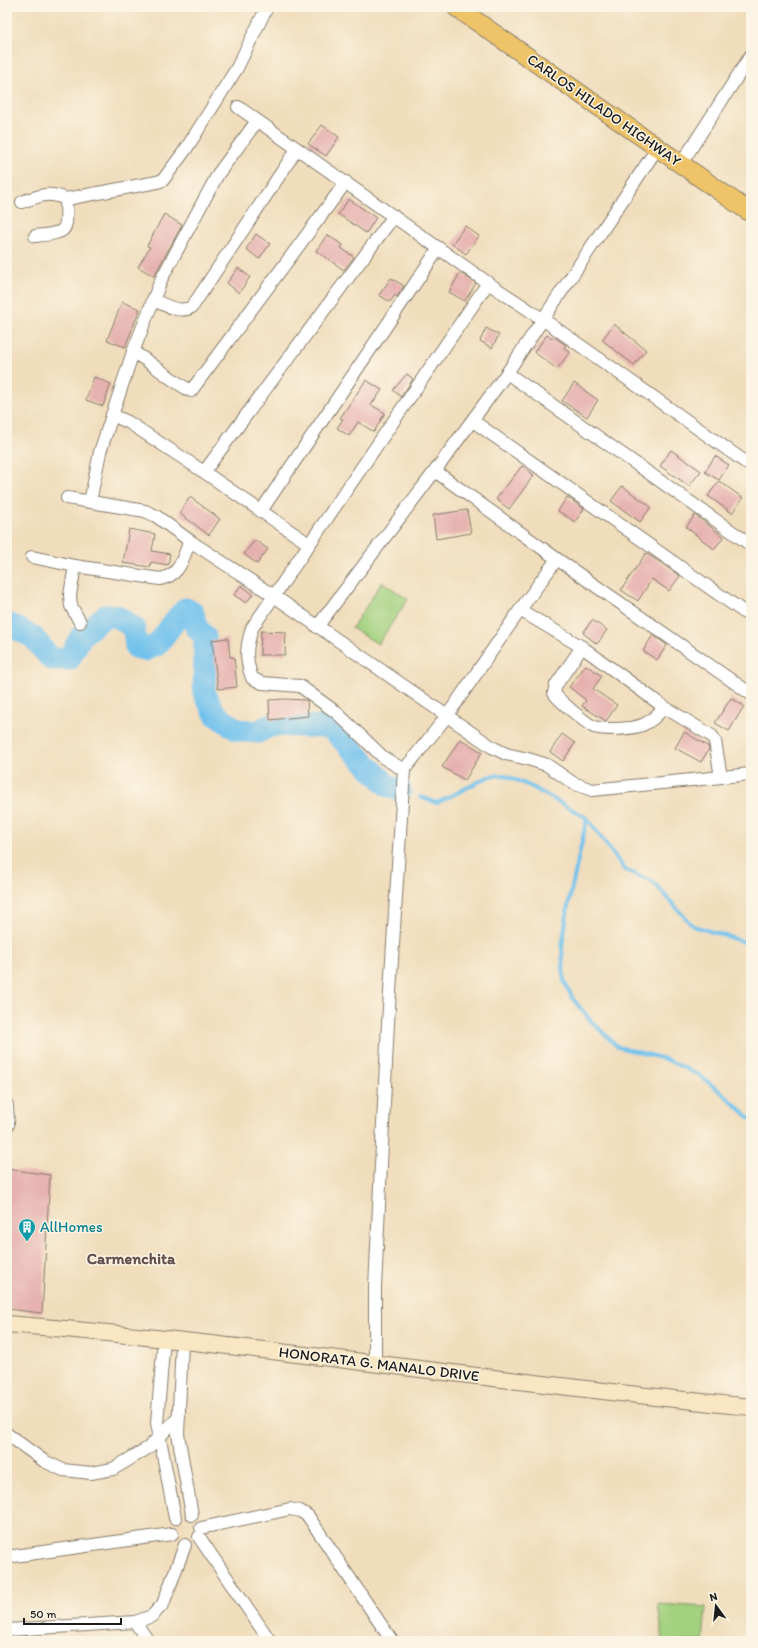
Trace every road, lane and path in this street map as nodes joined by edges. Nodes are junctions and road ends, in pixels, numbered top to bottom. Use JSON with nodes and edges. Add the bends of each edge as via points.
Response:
{"nodes":[{"id":1,"x":267,"y":7,"type":"edge"},
{"id":2,"x":456,"y":7,"type":"edge"},
{"id":3,"x":751,"y":55,"type":"edge"},
{"id":4,"x":238,"y":107,"type":"dead end"},
{"id":5,"x":257,"y":121,"type":"junction"},
{"id":6,"x":658,"y":147,"type":"junction"},
{"id":7,"x":297,"y":149,"type":"junction"},
{"id":8,"x":682,"y":164,"type":"junction"},
{"id":9,"x":346,"y":182,"type":"junction"},
{"id":10,"x":66,"y":199,"type":"junction"},
{"id":11,"x":22,"y":202,"type":"dead end"},
{"id":12,"x":751,"y":213,"type":"edge"},
{"id":13,"x":394,"y":216,"type":"junction"},
{"id":14,"x":35,"y":236,"type":"dead end"},
{"id":15,"x":439,"y":248,"type":"junction"},
{"id":16,"x":488,"y":283,"type":"junction"},
{"id":17,"x":153,"y":300,"type":"junction"},
{"id":18,"x":544,"y":320,"type":"junction"},
{"id":19,"x":133,"y":352,"type":"junction"},
{"id":20,"x":507,"y":373,"type":"junction"},
{"id":21,"x":112,"y":415,"type":"junction"},
{"id":22,"x":472,"y":421,"type":"junction"},
{"id":23,"x":751,"y":466,"type":"edge"},
{"id":24,"x":435,"y":471,"type":"junction"},
{"id":25,"x":204,"y":472,"type":"junction"},
{"id":26,"x":67,"y":498,"type":"dead end"},
{"id":27,"x":90,"y":502,"type":"junction"},
{"id":28,"x":261,"y":511,"type":"junction"},
{"id":29,"x":190,"y":541,"type":"junction"},
{"id":30,"x":309,"y":544,"type":"junction"},
{"id":31,"x":751,"y":545,"type":"edge"},
{"id":32,"x":32,"y":557,"type":"dead end"},
{"id":33,"x":557,"y":559,"type":"junction"},
{"id":34,"x":75,"y":566,"type":"junction"},
{"id":35,"x":274,"y":596,"type":"junction"},
{"id":36,"x":520,"y":610,"type":"junction"},
{"id":37,"x":751,"y":617,"type":"edge"},
{"id":38,"x":80,"y":622,"type":"dead end"},
{"id":39,"x":317,"y":627,"type":"junction"},
{"id":40,"x":582,"y":647,"type":"junction"},
{"id":41,"x":751,"y":694,"type":"edge"},
{"id":42,"x":664,"y":707,"type":"junction"},
{"id":43,"x":447,"y":716,"type":"junction"},
{"id":44,"x":404,"y":770,"type":"junction"},
{"id":45,"x":751,"y":774,"type":"edge"},
{"id":46,"x":721,"y":777,"type":"junction"},
{"id":47,"x":7,"y":1107,"type":"edge"},
{"id":48,"x":8,"y":1125,"type":"dead end"},
{"id":49,"x":7,"y":1324,"type":"edge"},
{"id":50,"x":164,"y":1339,"type":"junction"},
{"id":51,"x":182,"y":1341,"type":"junction"},
{"id":52,"x":375,"y":1364,"type":"junction"},
{"id":53,"x":751,"y":1407,"type":"edge"},
{"id":54,"x":179,"y":1417,"type":"junction"},
{"id":55,"x":7,"y":1434,"type":"edge"},
{"id":56,"x":159,"y":1437,"type":"junction"},
{"id":57,"x":192,"y":1515,"type":"junction"},
{"id":58,"x":176,"y":1518,"type":"junction"},
{"id":59,"x":200,"y":1532,"type":"junction"},
{"id":60,"x":172,"y":1534,"type":"junction"},
{"id":61,"x":185,"y":1544,"type":"junction"},
{"id":62,"x":7,"y":1557,"type":"edge"},
{"id":63,"x":134,"y":1622,"type":"junction"},
{"id":64,"x":7,"y":1630,"type":"edge"},
{"id":65,"x":148,"y":1641,"type":"edge"},
{"id":66,"x":270,"y":1641,"type":"edge"},
{"id":67,"x":392,"y":1641,"type":"edge"}],
"edges":[{"from":1,"to":10,"type":"street","via":[[237,68],[166,177],[157,182]]},
{"from":2,"to":6,"type":"main road","name":"CARLOS HILADO HIGHWAY"},
{"from":3,"to":8,"type":"street"},
{"from":4,"to":5,"type":"street"},
{"from":5,"to":7,"type":"street"},
{"from":5,"to":17,"type":"street","via":[[218,174],[160,280]]},
{"from":6,"to":8,"type":"main road","name":"CARLOS HILADO HIGHWAY"},
{"from":6,"to":18,"type":"street"},
{"from":7,"to":9,"type":"street"},
{"from":7,"to":17,"type":"street","via":[[192,307],[179,310]]},
{"from":8,"to":12,"type":"main road","name":"CARLOS HILADO HIGHWAY"},
{"from":9,"to":13,"type":"street"},
{"from":9,"to":19,"type":"street","via":[[191,390],[181,386],[150,361]]},
{"from":10,"to":11,"type":"street","via":[[49,194]]},
{"from":10,"to":14,"type":"street","via":[[65,229],[60,233]]},
{"from":13,"to":15,"type":"street"},
{"from":13,"to":25,"type":"street"},
{"from":15,"to":16,"type":"street"},
{"from":15,"to":28,"type":"street"},
{"from":16,"to":18,"type":"street"},
{"from":16,"to":30,"type":"street"},
{"from":17,"to":19,"type":"street"},
{"from":18,"to":20,"type":"street"},
{"from":18,"to":23,"type":"street"},
{"from":19,"to":21,"type":"street"},
{"from":20,"to":22,"type":"street"},
{"from":20,"to":31,"type":"street"},
{"from":21,"to":25,"type":"street","via":[[128,422]]},
{"from":21,"to":27,"type":"street","via":[[100,452]]},
{"from":22,"to":24,"type":"street"},
{"from":22,"to":37,"type":"street"},
{"from":24,"to":33,"type":"street"},
{"from":24,"to":39,"type":"street"},
{"from":25,"to":28,"type":"street"},
{"from":26,"to":27,"type":"street"},
{"from":27,"to":29,"type":"street","via":[[145,511]]},
{"from":28,"to":30,"type":"street"},
{"from":29,"to":34,"type":"street","via":[[176,572],[160,579]]},
{"from":29,"to":35,"type":"street"},
{"from":30,"to":35,"type":"street"},
{"from":32,"to":34,"type":"street"},
{"from":33,"to":36,"type":"street"},
{"from":33,"to":41,"type":"street"},
{"from":34,"to":38,"type":"street","via":[[70,595],[71,606]]},
{"from":35,"to":39,"type":"street"},
{"from":35,"to":44,"type":"street","via":[[252,628],[246,648],[252,678],[262,683],[300,686],[338,713],[384,758]]},
{"from":36,"to":40,"type":"street"},
{"from":36,"to":43,"type":"street"},
{"from":39,"to":43,"type":"street"},
{"from":40,"to":42,"type":"street"},
{"from":40,"to":42,"type":"street","via":[[556,685],[554,693],[593,727],[634,728],[655,718]]},
{"from":42,"to":46,"type":"street","via":[[712,736]]},
{"from":43,"to":44,"type":"street"},
{"from":43,"to":46,"type":"street","via":[[506,754],[546,765],[592,790]]},
{"from":44,"to":52,"type":"street","via":[[375,1280]]},
{"from":45,"to":46,"type":"street"},
{"from":47,"to":48,"type":"street"},
{"from":49,"to":50,"type":"street","name":"HONORATA G. MANALO DRIVE"},
{"from":50,"to":51,"type":"street","name":"HONORATA G. MANALO DRIVE"},
{"from":50,"to":56,"type":"street","via":[[157,1422]]},
{"from":51,"to":52,"type":"street","name":"HONORATA G. MANALO DRIVE"},
{"from":51,"to":54,"type":"street"},
{"from":52,"to":53,"type":"street","name":"HONORATA G. MANALO DRIVE"},
{"from":54,"to":56,"type":"street"},
{"from":54,"to":57,"type":"street","via":[[178,1434]]},
{"from":55,"to":56,"type":"street","via":[[44,1461],[63,1470],[91,1473],[113,1469],[148,1448]]},
{"from":56,"to":58,"type":"street"},
{"from":57,"to":58,"type":"street","via":[[183,1514]]},
{"from":57,"to":59,"type":"street","via":[[199,1520]]},
{"from":58,"to":60,"type":"street","via":[[171,1526]]},
{"from":59,"to":61,"type":"street","via":[[193,1543]]},
{"from":59,"to":66,"type":"street"},
{"from":59,"to":67,"type":"street","via":[[290,1509],[300,1511],[308,1516]]},
{"from":60,"to":61,"type":"street","via":[[177,1541]]},
{"from":60,"to":62,"type":"street"},
{"from":61,"to":63,"type":"street","via":[[163,1604],[152,1616]]},
{"from":63,"to":64,"type":"street"},
{"from":63,"to":65,"type":"street"}]}
